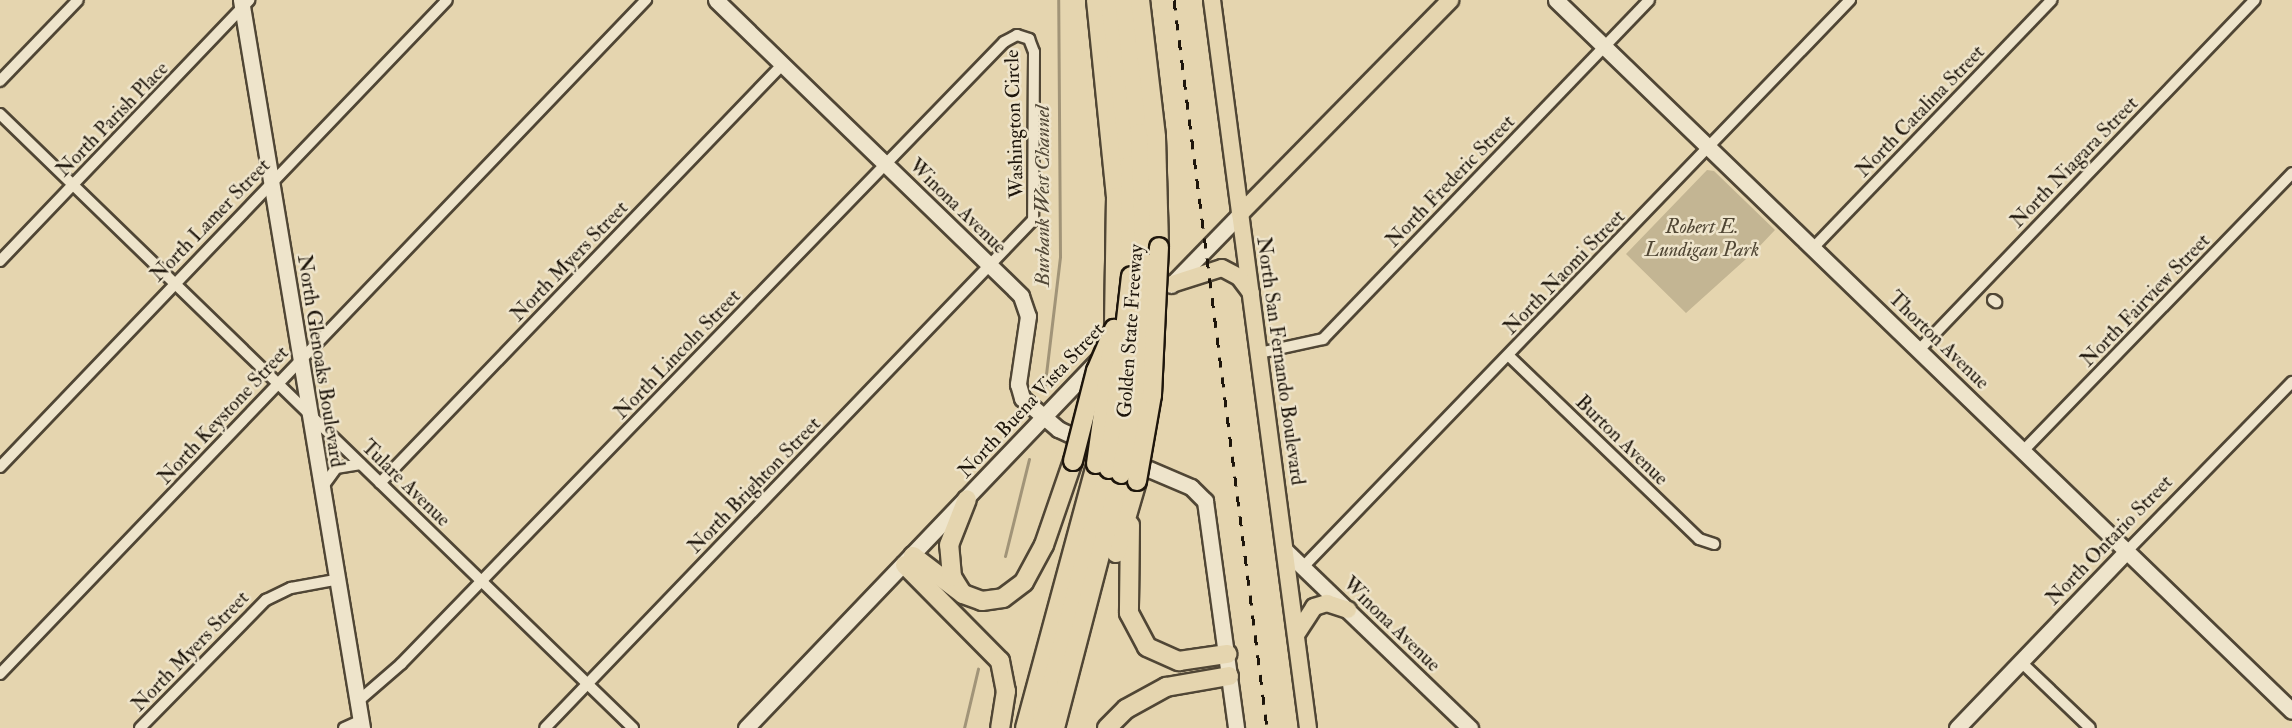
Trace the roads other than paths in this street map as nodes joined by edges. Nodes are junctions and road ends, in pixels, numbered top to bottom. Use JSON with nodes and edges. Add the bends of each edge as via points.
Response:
{"nodes":[{"id":1,"x":78,"y":0,"type":"edge"},
{"id":2,"x":447,"y":0,"type":"edge"},
{"id":3,"x":646,"y":0,"type":"edge"},
{"id":4,"x":716,"y":0,"type":"edge"},
{"id":5,"x":1096,"y":0,"type":"edge"},
{"id":6,"x":1110,"y":0,"type":"edge"},
{"id":7,"x":1124,"y":0,"type":"edge"},
{"id":8,"x":1140,"y":0,"type":"edge"},
{"id":9,"x":1212,"y":0,"type":"edge"},
{"id":10,"x":1449,"y":0,"type":"edge"},
{"id":11,"x":1556,"y":0,"type":"edge"},
{"id":12,"x":1649,"y":0,"type":"edge"},
{"id":13,"x":1850,"y":0,"type":"edge"},
{"id":14,"x":2052,"y":0,"type":"edge"},
{"id":15,"x":2255,"y":0,"type":"edge"},
{"id":16,"x":244,"y":2,"type":"edge"},
{"id":17,"x":1025,"y":36,"type":"joint"},
{"id":18,"x":1604,"y":46,"type":"junction"},
{"id":19,"x":783,"y":64,"type":"junction"},
{"id":20,"x":0,"y":81,"type":"edge"},
{"id":21,"x":0,"y":114,"type":"edge"},
{"id":22,"x":1709,"y":147,"type":"junction"},
{"id":23,"x":886,"y":165,"type":"junction"},
{"id":24,"x":2292,"y":173,"type":"edge"},
{"id":25,"x":270,"y":183,"type":"junction"},
{"id":26,"x":74,"y":185,"type":"junction"},
{"id":27,"x":1240,"y":214,"type":"junction"},
{"id":28,"x":1813,"y":248,"type":"junction"},
{"id":29,"x":0,"y":261,"type":"edge"},
{"id":30,"x":989,"y":266,"type":"junction"},
{"id":31,"x":176,"y":282,"type":"junction"},
{"id":32,"x":1172,"y":284,"type":"junction"},
{"id":33,"x":1252,"y":296,"type":"junction"},
{"id":34,"x":1114,"y":329,"type":"junction"},
{"id":35,"x":1919,"y":350,"type":"junction"},
{"id":36,"x":1259,"y":352,"type":"junction"},
{"id":37,"x":1509,"y":356,"type":"junction"},
{"id":38,"x":299,"y":361,"type":"junction"},
{"id":39,"x":2292,"y":382,"type":"edge"},
{"id":40,"x":280,"y":383,"type":"junction"},
{"id":41,"x":307,"y":410,"type":"junction"},
{"id":42,"x":1043,"y":418,"type":"junction"},
{"id":43,"x":2023,"y":451,"type":"junction"},
{"id":44,"x":360,"y":464,"type":"junction"},
{"id":45,"x":0,"y":467,"type":"edge"},
{"id":46,"x":1116,"y":472,"type":"junction"},
{"id":47,"x":380,"y":483,"type":"junction"},
{"id":48,"x":321,"y":489,"type":"junction"},
{"id":49,"x":967,"y":499,"type":"junction"},
{"id":50,"x":1129,"y":518,"type":"junction"},
{"id":51,"x":1714,"y":544,"type":"dead end"},
{"id":52,"x":1285,"y":550,"type":"junction"},
{"id":53,"x":2126,"y":552,"type":"junction"},
{"id":54,"x":909,"y":560,"type":"junction"},
{"id":55,"x":1304,"y":567,"type":"junction"},
{"id":56,"x":335,"y":580,"type":"junction"},
{"id":57,"x":482,"y":582,"type":"junction"},
{"id":58,"x":963,"y":594,"type":"junction"},
{"id":59,"x":1348,"y":610,"type":"junction"},
{"id":60,"x":1296,"y":636,"type":"junction"},
{"id":61,"x":1227,"y":654,"type":"junction"},
{"id":62,"x":2021,"y":662,"type":"junction"},
{"id":63,"x":0,"y":674,"type":"edge"},
{"id":64,"x":1229,"y":676,"type":"junction"},
{"id":65,"x":587,"y":685,"type":"junction"},
{"id":66,"x":356,"y":703,"type":"junction"},
{"id":67,"x":2292,"y":711,"type":"edge"},
{"id":68,"x":361,"y":724,"type":"edge"},
{"id":69,"x":140,"y":728,"type":"edge"},
{"id":70,"x":344,"y":728,"type":"edge"},
{"id":71,"x":545,"y":728,"type":"edge"},
{"id":72,"x":633,"y":728,"type":"edge"},
{"id":73,"x":746,"y":728,"type":"edge"},
{"id":74,"x":1000,"y":728,"type":"edge"},
{"id":75,"x":1025,"y":728,"type":"edge"},
{"id":76,"x":1040,"y":728,"type":"edge"},
{"id":77,"x":1055,"y":728,"type":"edge"},
{"id":78,"x":1067,"y":728,"type":"edge"},
{"id":79,"x":1107,"y":728,"type":"edge"},
{"id":80,"x":1236,"y":728,"type":"edge"},
{"id":81,"x":1308,"y":728,"type":"edge"},
{"id":82,"x":1470,"y":728,"type":"edge"},
{"id":83,"x":1957,"y":728,"type":"edge"},
{"id":84,"x":2090,"y":728,"type":"edge"}],
"edges":[{"from":1,"to":20,"type":"street"},
{"from":2,"to":25,"type":"street","name":"North Lamer Street"},
{"from":3,"to":38,"type":"street","name":"North Keystone Street"},
{"from":4,"to":19,"type":"street","name":"Winona Avenue"},
{"from":5,"to":34,"type":"highway","name":"Golden State Freeway","via":[[1116,197]]},
{"from":6,"to":46,"type":"highway","bridge":true,"via":[[1130,165],[1131,276]]},
{"from":7,"to":46,"type":"highway","bridge":true,"via":[[1140,133],[1145,262],[1137,386]]},
{"from":8,"to":46,"type":"highway","name":"Golden State Freeway","bridge":true,"via":[[1156,137],[1160,247],[1152,396]]},
{"from":9,"to":27,"type":"main road","name":"North San Fernando Boulevard"},
{"from":10,"to":27,"type":"main road","name":"North Buena Vista Street"},
{"from":11,"to":18,"type":"street","name":"Thorton Avenue"},
{"from":12,"to":18,"type":"street","name":"North Frederic Street"},
{"from":13,"to":22,"type":"street","name":"North Naomi Street"},
{"from":14,"to":28,"type":"street","name":"North Catalina Street"},
{"from":15,"to":35,"type":"street","name":"North Niagara Street"},
{"from":16,"to":25,"type":"street","name":"North Glenoaks Boulevard"},
{"from":16,"to":26,"type":"street","name":"North Parish Place"},
{"from":17,"to":23,"type":"street","name":"North Lincoln Street","via":[[1004,42]]},
{"from":17,"to":30,"type":"street","name":"Washington Circle","via":[[1034,52],[1035,213]]},
{"from":18,"to":22,"type":"street","name":"Thorton Avenue"},
{"from":18,"to":36,"type":"street","name":"North Frederic Street","via":[[1323,339]]},
{"from":19,"to":23,"type":"street","name":"Winona Avenue"},
{"from":19,"to":47,"type":"street","name":"North Myers Street"},
{"from":21,"to":26,"type":"street","name":"Tulare Avenue"},
{"from":22,"to":28,"type":"street","name":"Thorton Avenue"},
{"from":22,"to":37,"type":"street","name":"North Naomi Street"},
{"from":23,"to":30,"type":"street","name":"Winona Avenue"},
{"from":23,"to":57,"type":"street","name":"North Lincoln Street"},
{"from":24,"to":43,"type":"street","name":"North Fairview Street"},
{"from":25,"to":31,"type":"street","name":"North Lamer Street"},
{"from":25,"to":38,"type":"street","name":"North Glenoaks Boulevard"},
{"from":26,"to":29,"type":"street","name":"North Parish Place"},
{"from":26,"to":31,"type":"street","name":"Tulare Avenue"},
{"from":27,"to":32,"type":"street","name":"North Buena Vista Street"},
{"from":27,"to":33,"type":"main road","name":"North San Fernando Boulevard"},
{"from":28,"to":35,"type":"street","name":"Thorton Avenue"},
{"from":30,"to":42,"type":"street","name":"Winona Avenue","via":[[1027,305],[1018,384],[1026,404]]},
{"from":30,"to":65,"type":"street","name":"North Brighton Street"},
{"from":31,"to":40,"type":"street","name":"Tulare Avenue"},
{"from":31,"to":45,"type":"street","name":"North Lamer Street"},
{"from":32,"to":33,"type":"main road","via":[[1222,268],[1239,277]]},
{"from":32,"to":42,"type":"street","name":"North Buena Vista Street"},
{"from":33,"to":36,"type":"main road","name":"North San Fernando Boulevard"},
{"from":34,"to":46,"type":"highway","name":"Golden State Freeway","bridge":true},
{"from":34,"to":58,"type":"highway","bridge":true,"via":[[1096,371],[1073,461],[1048,535],[1024,582],[1003,598],[982,601]]},
{"from":35,"to":43,"type":"street","name":"Thorton Avenue"},
{"from":36,"to":52,"type":"main road","name":"North San Fernando Boulevard"},
{"from":37,"to":51,"type":"street","name":"Burton Avenue","via":[[1698,538]]},
{"from":37,"to":55,"type":"street","name":"North Naomi Street"},
{"from":38,"to":40,"type":"street","name":"North Keystone Street"},
{"from":38,"to":41,"type":"street","name":"North Glenoaks Boulevard"},
{"from":39,"to":53,"type":"street","name":"North Ontario Street"},
{"from":40,"to":41,"type":"street","name":"Tulare Avenue"},
{"from":40,"to":63,"type":"street","name":"North Keystone Street"},
{"from":41,"to":44,"type":"street","name":"Tulare Avenue"},
{"from":41,"to":48,"type":"street","name":"North Glenoaks Boulevard"},
{"from":42,"to":49,"type":"street","name":"North Buena Vista Street"},
{"from":42,"to":61,"type":"street","name":"Winona Avenue","via":[[1062,432],[1191,488],[1205,501]]},
{"from":43,"to":53,"type":"street","name":"Thorton Avenue"},
{"from":44,"to":47,"type":"street","name":"Tulare Avenue"},
{"from":44,"to":48,"type":"street","via":[[340,465]]},
{"from":46,"to":50,"type":"highway","name":"Golden State Freeway"},
{"from":46,"to":75,"type":"highway","name":"Golden State Freeway"},
{"from":46,"to":76,"type":"highway"},
{"from":46,"to":77,"type":"highway"},
{"from":47,"to":57,"type":"street","name":"Tulare Avenue"},
{"from":48,"to":56,"type":"street","name":"North Glenoaks Boulevard"},
{"from":49,"to":54,"type":"street","name":"North Buena Vista Street"},
{"from":49,"to":58,"type":"highway","via":[[949,545],[952,577]]},
{"from":50,"to":61,"type":"highway","via":[[1126,588],[1135,631],[1163,657],[1179,661]]},
{"from":50,"to":78,"type":"highway","name":"Golden State Freeway"},
{"from":52,"to":55,"type":"street","name":"Winona Avenue"},
{"from":52,"to":60,"type":"main road","name":"North San Fernando Boulevard"},
{"from":53,"to":62,"type":"street","name":"North Ontario Street"},
{"from":53,"to":67,"type":"street","name":"Thorton Avenue"},
{"from":54,"to":58,"type":"highway"},
{"from":54,"to":73,"type":"street","name":"North Buena Vista Street"},
{"from":54,"to":74,"type":"highway","via":[[1000,661],[1006,691]]},
{"from":55,"to":59,"type":"street","name":"Winona Avenue"},
{"from":56,"to":66,"type":"street","name":"North Glenoaks Boulevard"},
{"from":56,"to":69,"type":"street","name":"North Myers Street","via":[[291,588],[266,600]]},
{"from":57,"to":65,"type":"street","name":"Tulare Avenue"},
{"from":57,"to":66,"type":"street","name":"North Lincoln Street","via":[[378,688]]},
{"from":59,"to":60,"type":"main road","via":[[1328,603],[1314,607]]},
{"from":59,"to":82,"type":"street","name":"Winona Avenue"},
{"from":60,"to":81,"type":"main road","name":"North San Fernando Boulevard"},
{"from":61,"to":64,"type":"street"},
{"from":62,"to":83,"type":"street","name":"North Ontario Street"},
{"from":62,"to":84,"type":"street"},
{"from":64,"to":79,"type":"highway","via":[[1166,687],[1126,709]]},
{"from":64,"to":80,"type":"street"},
{"from":65,"to":71,"type":"street","name":"North Brighton Street"},
{"from":65,"to":72,"type":"street","name":"Tulare Avenue"},
{"from":66,"to":68,"type":"street","name":"North Glenoaks Boulevard"},
{"from":68,"to":70,"type":"street"}]}
